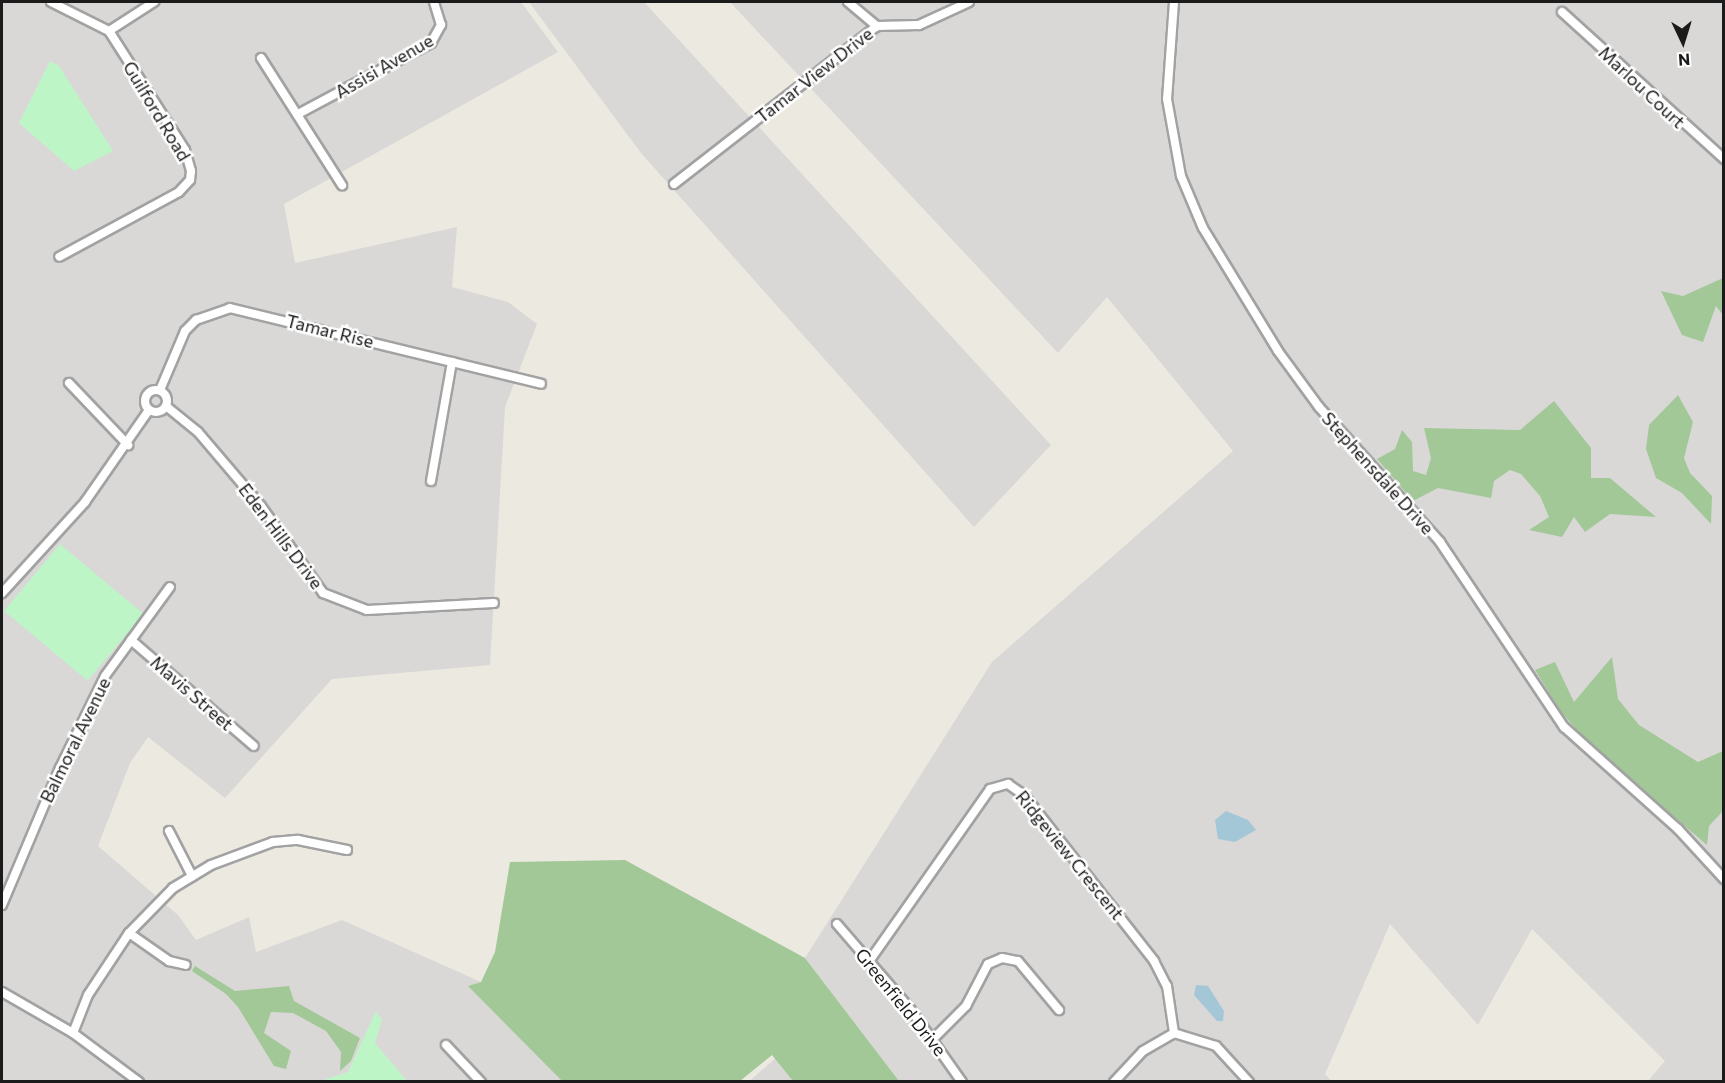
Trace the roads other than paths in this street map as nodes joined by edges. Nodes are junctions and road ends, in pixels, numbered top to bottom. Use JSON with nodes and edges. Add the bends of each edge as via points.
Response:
{"nodes":[{"id":1,"x":51,"y":2,"type":"edge"},
{"id":2,"x":154,"y":2,"type":"edge"},
{"id":3,"x":434,"y":2,"type":"edge"},
{"id":4,"x":848,"y":2,"type":"edge"},
{"id":5,"x":969,"y":2,"type":"edge"},
{"id":6,"x":1174,"y":2,"type":"edge"},
{"id":7,"x":1562,"y":12,"type":"dead end"},
{"id":8,"x":877,"y":26,"type":"junction"},
{"id":9,"x":109,"y":31,"type":"junction"},
{"id":10,"x":261,"y":58,"type":"dead end"},
{"id":11,"x":298,"y":114,"type":"junction"},
{"id":12,"x":1724,"y":159,"type":"edge"},
{"id":13,"x":675,"y":184,"type":"dead end"},
{"id":14,"x":342,"y":185,"type":"dead end"},
{"id":15,"x":59,"y":257,"type":"dead end"},
{"id":16,"x":452,"y":362,"type":"junction"},
{"id":17,"x":69,"y":383,"type":"dead end"},
{"id":18,"x":541,"y":384,"type":"dead end"},
{"id":19,"x":160,"y":390,"type":"junction"},
{"id":20,"x":166,"y":406,"type":"junction"},
{"id":21,"x":149,"y":410,"type":"junction"},
{"id":22,"x":128,"y":445,"type":"junction"},
{"id":23,"x":431,"y":482,"type":"dead end"},
{"id":24,"x":170,"y":587,"type":"dead end"},
{"id":25,"x":2,"y":593,"type":"edge"},
{"id":26,"x":494,"y":603,"type":"dead end"},
{"id":27,"x":131,"y":640,"type":"junction"},
{"id":28,"x":254,"y":746,"type":"dead end"},
{"id":29,"x":169,"y":831,"type":"dead end"},
{"id":30,"x":347,"y":850,"type":"dead end"},
{"id":31,"x":192,"y":876,"type":"junction"},
{"id":32,"x":1724,"y":879,"type":"edge"},
{"id":33,"x":2,"y":905,"type":"edge"},
{"id":34,"x":837,"y":924,"type":"dead end"},
{"id":35,"x":129,"y":933,"type":"junction"},
{"id":36,"x":870,"y":960,"type":"junction"},
{"id":37,"x":186,"y":965,"type":"dead end"},
{"id":38,"x":2,"y":992,"type":"edge"},
{"id":39,"x":1059,"y":1010,"type":"dead end"},
{"id":40,"x":73,"y":1033,"type":"junction"},
{"id":41,"x":1174,"y":1033,"type":"junction"},
{"id":42,"x":933,"y":1039,"type":"junction"},
{"id":43,"x":446,"y":1045,"type":"dead end"},
{"id":44,"x":139,"y":1082,"type":"edge"},
{"id":45,"x":482,"y":1082,"type":"edge"},
{"id":46,"x":962,"y":1082,"type":"edge"},
{"id":47,"x":1114,"y":1082,"type":"edge"},
{"id":48,"x":1249,"y":1082,"type":"edge"}],
"edges":[{"from":1,"to":9,"type":"street"},
{"from":2,"to":9,"type":"street"},
{"from":3,"to":11,"type":"street","name":"Assisi Avenue","via":[[441,25],[431,43]]},
{"from":4,"to":8,"type":"street"},
{"from":5,"to":8,"type":"street","name":"Tamar View Drive","via":[[919,25]]},
{"from":6,"to":32,"type":"street","name":"Stephensdale Drive","via":[[1167,99],[1180,176],[1203,228],[1278,351],[1319,407],[1440,542],[1564,727],[1678,829]]},
{"from":7,"to":12,"type":"street","name":"Marlou Court"},
{"from":8,"to":13,"type":"street","name":"Tamar View Drive"},
{"from":9,"to":15,"type":"street","name":"Guilford Road","via":[[185,150],[191,162],[190,180],[179,192]]},
{"from":10,"to":11,"type":"street"},
{"from":11,"to":14,"type":"street"},
{"from":16,"to":18,"type":"street","name":"Tamar Rise"},
{"from":16,"to":19,"type":"street","name":"Tamar Rise","via":[[230,308],[211,312],[185,331]]},
{"from":16,"to":23,"type":"street"},
{"from":17,"to":22,"type":"street"},
{"from":19,"to":20,"type":"street","via":[[168,399]]},
{"from":19,"to":21,"type":"street","via":[[147,394],[145,404]]},
{"from":20,"to":21,"type":"street","via":[[159,412]]},
{"from":20,"to":26,"type":"street","name":"Eden Hills Drive","via":[[198,432],[261,506],[323,593],[367,610]]},
{"from":21,"to":22,"type":"street"},
{"from":22,"to":25,"type":"street","via":[[72,518]]},
{"from":24,"to":27,"type":"street","name":"Balmoral Avenue"},
{"from":27,"to":28,"type":"street","name":"Mavis Street"},
{"from":27,"to":33,"type":"street","name":"Balmoral Avenue","via":[[105,676],[60,768]]},
{"from":29,"to":31,"type":"street"},
{"from":30,"to":31,"type":"street","via":[[298,840],[273,842]]},
{"from":31,"to":35,"type":"street","via":[[151,906]]},
{"from":34,"to":36,"type":"street","name":"Greenfield Drive"},
{"from":35,"to":37,"type":"street","via":[[169,961]]},
{"from":35,"to":40,"type":"street","via":[[88,995]]},
{"from":36,"to":41,"type":"street","name":"Ridgeview Crescent","via":[[990,789],[1008,784],[1024,795],[1154,961],[1167,986]]},
{"from":36,"to":42,"type":"street","name":"Greenfield Drive"},
{"from":38,"to":40,"type":"street"},
{"from":39,"to":42,"type":"street","via":[[1018,961],[1002,958],[988,964],[966,1006]]},
{"from":40,"to":44,"type":"street"},
{"from":41,"to":47,"type":"street","via":[[1143,1051]]},
{"from":41,"to":48,"type":"street","via":[[1216,1047]]},
{"from":42,"to":46,"type":"street","name":"Greenfield Drive"},
{"from":43,"to":45,"type":"street"}]}
